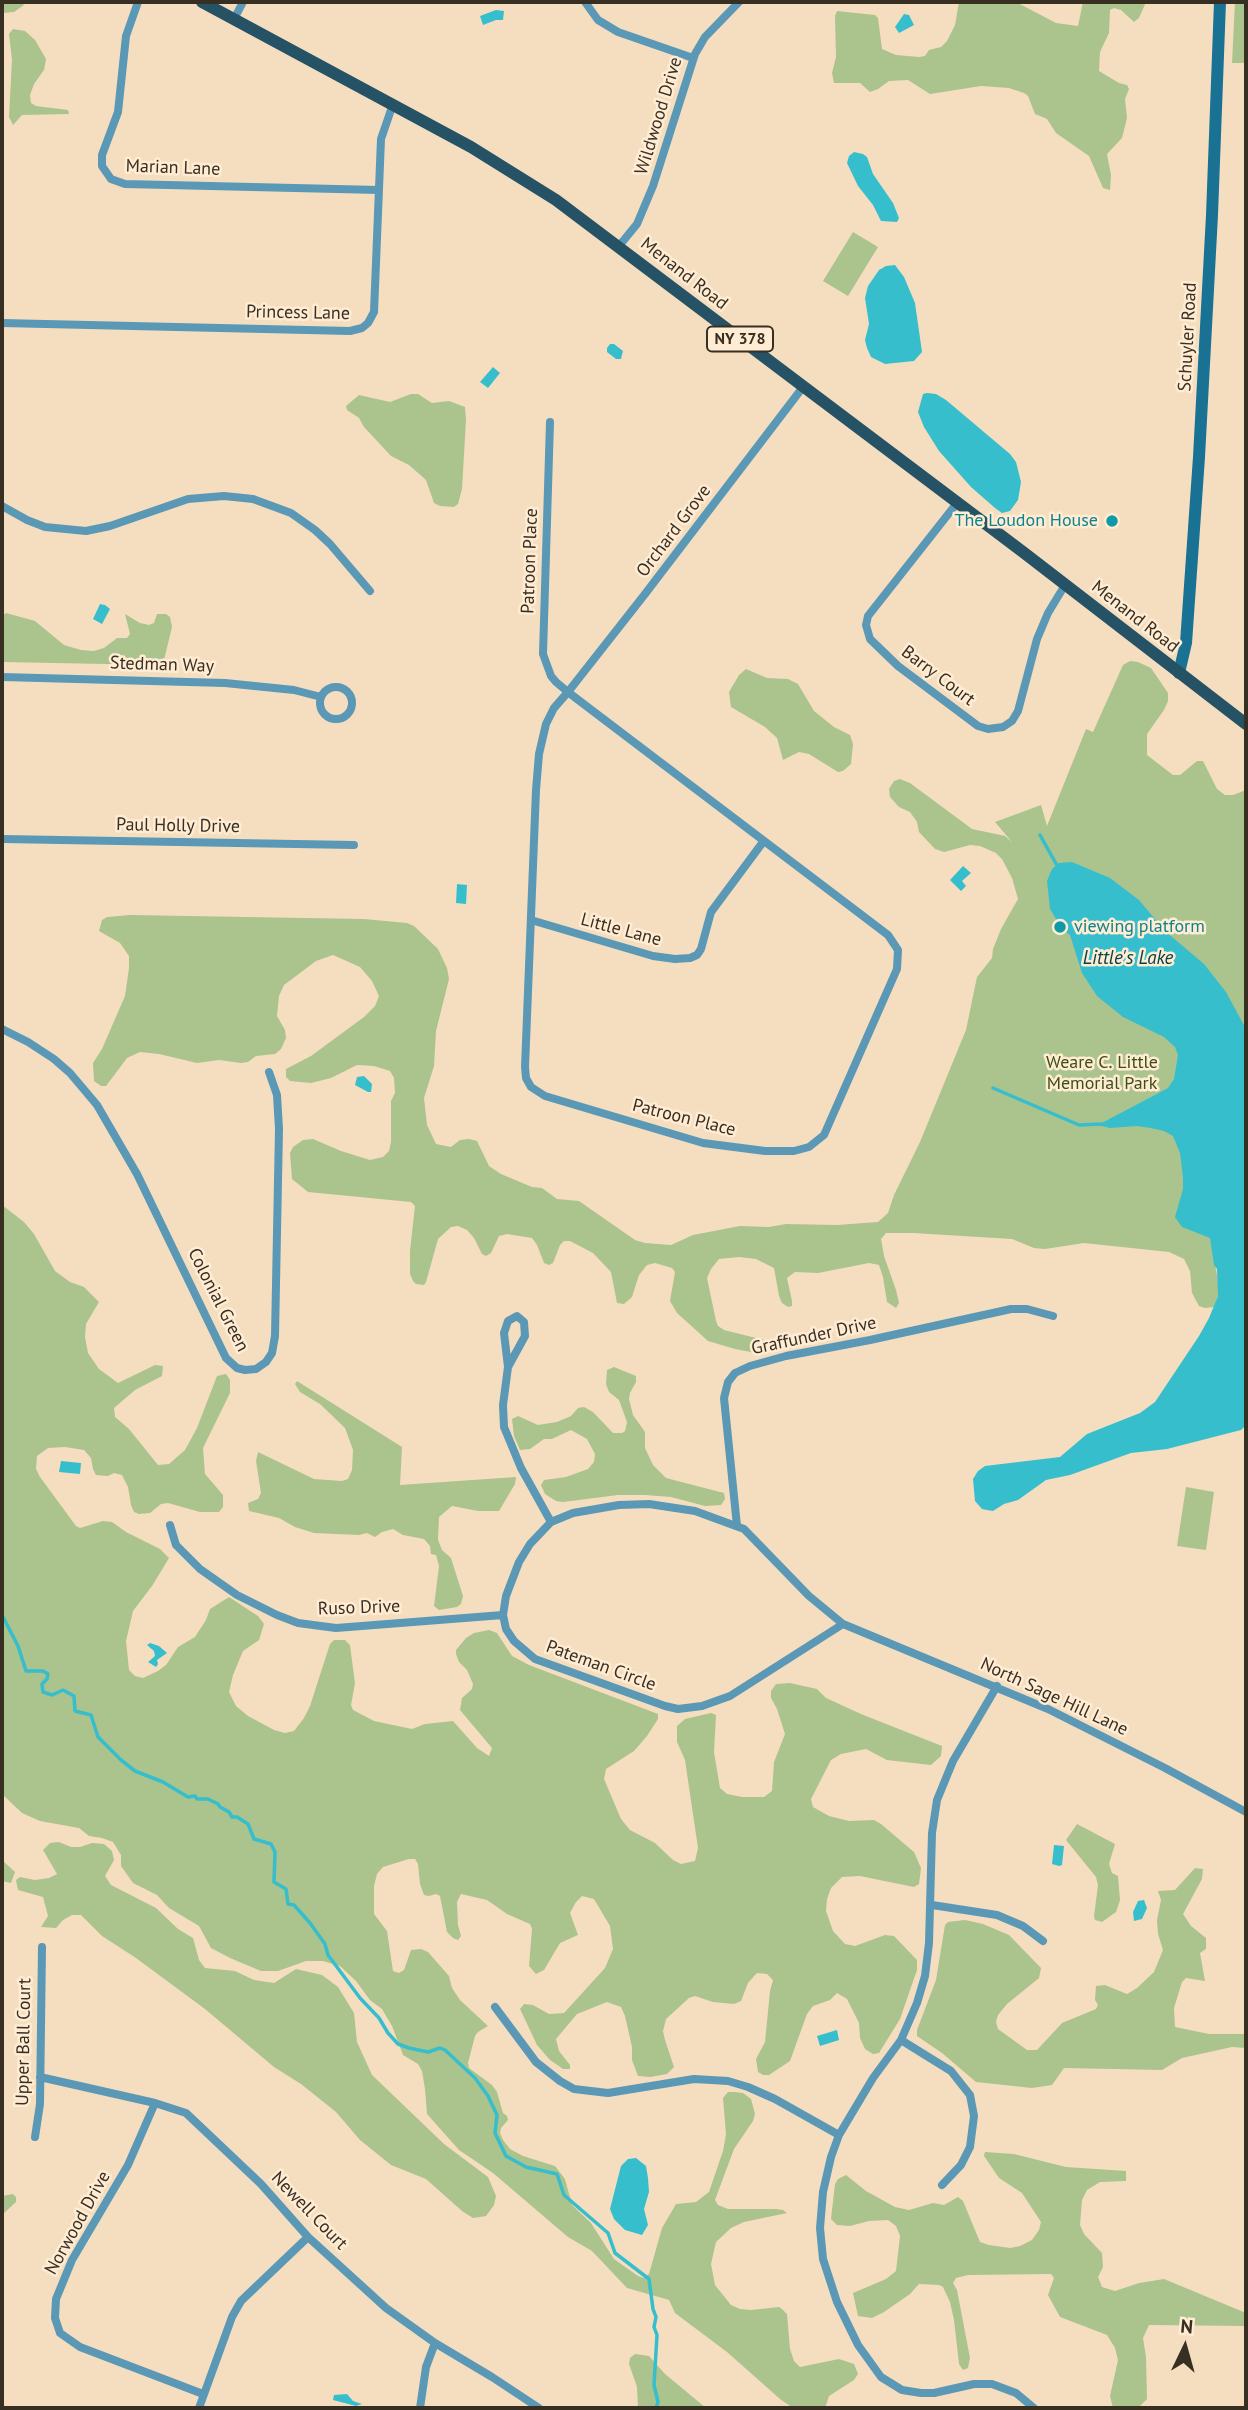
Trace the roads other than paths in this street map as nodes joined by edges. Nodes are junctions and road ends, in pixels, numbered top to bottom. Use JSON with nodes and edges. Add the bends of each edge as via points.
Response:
{"nodes":[{"id":1,"x":138,"y":2,"type":"edge"},
{"id":2,"x":202,"y":2,"type":"edge"},
{"id":3,"x":243,"y":2,"type":"edge"},
{"id":4,"x":585,"y":2,"type":"edge"},
{"id":5,"x":739,"y":2,"type":"edge"},
{"id":6,"x":1220,"y":2,"type":"edge"},
{"id":7,"x":234,"y":19,"type":"junction"},
{"id":8,"x":693,"y":58,"type":"junction"},
{"id":9,"x":393,"y":104,"type":"junction"},
{"id":10,"x":379,"y":190,"type":"junction"},
{"id":11,"x":619,"y":246,"type":"junction"},
{"id":12,"x":2,"y":323,"type":"edge"},
{"id":13,"x":803,"y":387,"type":"junction"},
{"id":14,"x":550,"y":422,"type":"dead end"},
{"id":15,"x":957,"y":503,"type":"junction"},
{"id":16,"x":2,"y":506,"type":"edge"},
{"id":17,"x":1065,"y":585,"type":"junction"},
{"id":18,"x":370,"y":591,"type":"dead end"},
{"id":19,"x":1179,"y":673,"type":"junction"},
{"id":20,"x":2,"y":677,"type":"edge"},
{"id":21,"x":568,"y":692,"type":"junction"},
{"id":22,"x":321,"y":697,"type":"dead end"},
{"id":23,"x":1246,"y":724,"type":"edge"},
{"id":24,"x":2,"y":839,"type":"edge"},
{"id":25,"x":763,"y":842,"type":"junction"},
{"id":26,"x":354,"y":845,"type":"dead end"},
{"id":27,"x":531,"y":920,"type":"junction"},
{"id":28,"x":2,"y":1029,"type":"edge"},
{"id":29,"x":268,"y":1072,"type":"dead end"},
{"id":30,"x":1053,"y":1317,"type":"dead end"},
{"id":31,"x":508,"y":1367,"type":"junction"},
{"id":32,"x":551,"y":1522,"type":"junction"},
{"id":33,"x":170,"y":1525,"type":"dead end"},
{"id":34,"x":737,"y":1526,"type":"junction"},
{"id":35,"x":503,"y":1615,"type":"junction"},
{"id":36,"x":843,"y":1624,"type":"junction"},
{"id":37,"x":997,"y":1686,"type":"junction"},
{"id":38,"x":1246,"y":1812,"type":"edge"},
{"id":39,"x":932,"y":1905,"type":"junction"},
{"id":40,"x":1043,"y":1941,"type":"dead end"},
{"id":41,"x":42,"y":1947,"type":"dead end"},
{"id":42,"x":495,"y":2007,"type":"dead end"},
{"id":43,"x":901,"y":2040,"type":"junction"},
{"id":44,"x":40,"y":2077,"type":"junction"},
{"id":45,"x":155,"y":2103,"type":"junction"},
{"id":46,"x":839,"y":2135,"type":"junction"},
{"id":47,"x":35,"y":2137,"type":"dead end"},
{"id":48,"x":942,"y":2185,"type":"dead end"},
{"id":49,"x":308,"y":2237,"type":"junction"},
{"id":50,"x":435,"y":2343,"type":"junction"},
{"id":51,"x":203,"y":2394,"type":"junction"},
{"id":52,"x":199,"y":2408,"type":"edge"},
{"id":53,"x":420,"y":2408,"type":"edge"},
{"id":54,"x":539,"y":2408,"type":"edge"},
{"id":55,"x":1034,"y":2408,"type":"edge"}],
"edges":[{"from":1,"to":10,"type":"street","name":"Marian Lane","via":[[126,36],[118,115],[102,155],[102,166],[111,178],[125,184]]},
{"from":2,"to":7,"type":"main road","name":"Menand Road","number":"NY 378"},
{"from":3,"to":7,"type":"street"},
{"from":4,"to":8,"type":"street","via":[[598,20],[618,32]]},
{"from":5,"to":8,"type":"street","name":"Wildwood Drive","via":[[705,37]]},
{"from":6,"to":19,"type":"street","name":"Schuyler Road","via":[[1199,457],[1186,643]]},
{"from":7,"to":9,"type":"main road","name":"Menand Road","number":"NY 378"},
{"from":8,"to":11,"type":"street","name":"Wildwood Drive","via":[[653,186],[636,224]]},
{"from":9,"to":10,"type":"street","name":"Princess Lane","via":[[382,136]]},
{"from":9,"to":11,"type":"main road","name":"Menand Road","number":"NY 378","via":[[525,180]]},
{"from":10,"to":12,"type":"street","name":"Princess Lane","via":[[374,312],[369,323],[358,330]]},
{"from":11,"to":13,"type":"main road","name":"Menand Road","number":"NY 378"},
{"from":13,"to":15,"type":"main road","name":"Menand Road","number":"NY 378"},
{"from":13,"to":21,"type":"street","name":"Orchard Grove"},
{"from":14,"to":21,"type":"street","name":"Patroon Place","via":[[543,654],[551,676]]},
{"from":15,"to":17,"type":"main road","name":"Menand Road","number":"NY 378"},
{"from":15,"to":17,"type":"street","name":"Barry Court","via":[[867,616],[866,625],[870,639],[898,666],[978,726],[1003,727],[1012,721],[1037,639]]},
{"from":16,"to":18,"type":"street","via":[[38,524],[76,531],[110,526],[188,499],[253,499],[291,513],[315,530]]},
{"from":17,"to":19,"type":"main road","name":"Menand Road","number":"NY 378"},
{"from":19,"to":23,"type":"main road","name":"Menand Road","number":"NY 378"},
{"from":20,"to":22,"type":"street","name":"Stedman Way","via":[[225,683]]},
{"from":21,"to":25,"type":"street","name":"Patroon Place"},
{"from":21,"to":27,"type":"street","name":"Patroon Place","via":[[550,713],[541,741]]},
{"from":24,"to":26,"type":"street","name":"Paul Holly Drive"},
{"from":25,"to":27,"type":"street","name":"Little Lane","via":[[711,912],[701,951],[690,958],[653,956]]},
{"from":25,"to":27,"type":"street","name":"Patroon Place","via":[[888,935],[899,955],[828,1127],[820,1140],[803,1150],[765,1151],[703,1143],[535,1091],[524,1067]]},
{"from":28,"to":29,"type":"street","name":"Colonial Green","via":[[62,1066],[97,1105],[137,1174],[226,1358],[245,1370],[267,1362],[276,1327],[279,1129],[277,1094]]},
{"from":30,"to":34,"type":"street","name":"Graffunder Drive","via":[[1027,1308],[1011,1309],[786,1356],[736,1373],[724,1398]]},
{"from":31,"to":31,"type":"street","via":[[524,1336],[524,1322],[517,1316],[504,1330]]},
{"from":31,"to":32,"type":"street","via":[[504,1427]]},
{"from":32,"to":34,"type":"street","via":[[586,1510],[649,1504],[695,1511]]},
{"from":32,"to":35,"type":"street","via":[[519,1562]]},
{"from":33,"to":35,"type":"street","name":"Ruso Drive","via":[[176,1545],[200,1569],[237,1595],[298,1623],[336,1628]]},
{"from":34,"to":36,"type":"street"},
{"from":35,"to":36,"type":"street","name":"Pateman Circle","via":[[514,1641],[535,1659],[678,1709],[709,1704],[737,1692]]},
{"from":36,"to":37,"type":"street","name":"North Sage Hill Lane"},
{"from":37,"to":38,"type":"street","name":"North Sage Hill Lane"},
{"from":37,"to":39,"type":"street","via":[[953,1761],[937,1800]]},
{"from":39,"to":40,"type":"street","via":[[997,1915]]},
{"from":39,"to":43,"type":"street","via":[[925,1976]]},
{"from":41,"to":44,"type":"street","name":"Upper Ball Court"},
{"from":42,"to":46,"type":"street","via":[[536,2062],[574,2089],[608,2093],[694,2079],[728,2081],[767,2095]]},
{"from":43,"to":46,"type":"street"},
{"from":43,"to":48,"type":"street","via":[[951,2071],[970,2095],[974,2116],[970,2147]]},
{"from":44,"to":45,"type":"street","name":"Newell Court"},
{"from":44,"to":47,"type":"street","name":"Upper Ball Court"},
{"from":45,"to":49,"type":"street","name":"Newell Court","via":[[182,2111],[196,2121]]},
{"from":45,"to":51,"type":"street","name":"Norwood Drive","via":[[128,2165],[72,2260],[56,2299],[55,2318],[60,2333],[80,2347]]},
{"from":46,"to":55,"type":"street","via":[[821,2205],[822,2251],[837,2302],[870,2364],[902,2390],[934,2393],[985,2383],[1008,2389]]},
{"from":49,"to":50,"type":"street","name":"Newell Court","via":[[386,2308]]},
{"from":49,"to":51,"type":"street","via":[[241,2301]]},
{"from":50,"to":53,"type":"street"},
{"from":50,"to":54,"type":"street","name":"Newell Court"},
{"from":51,"to":52,"type":"street"}]}
